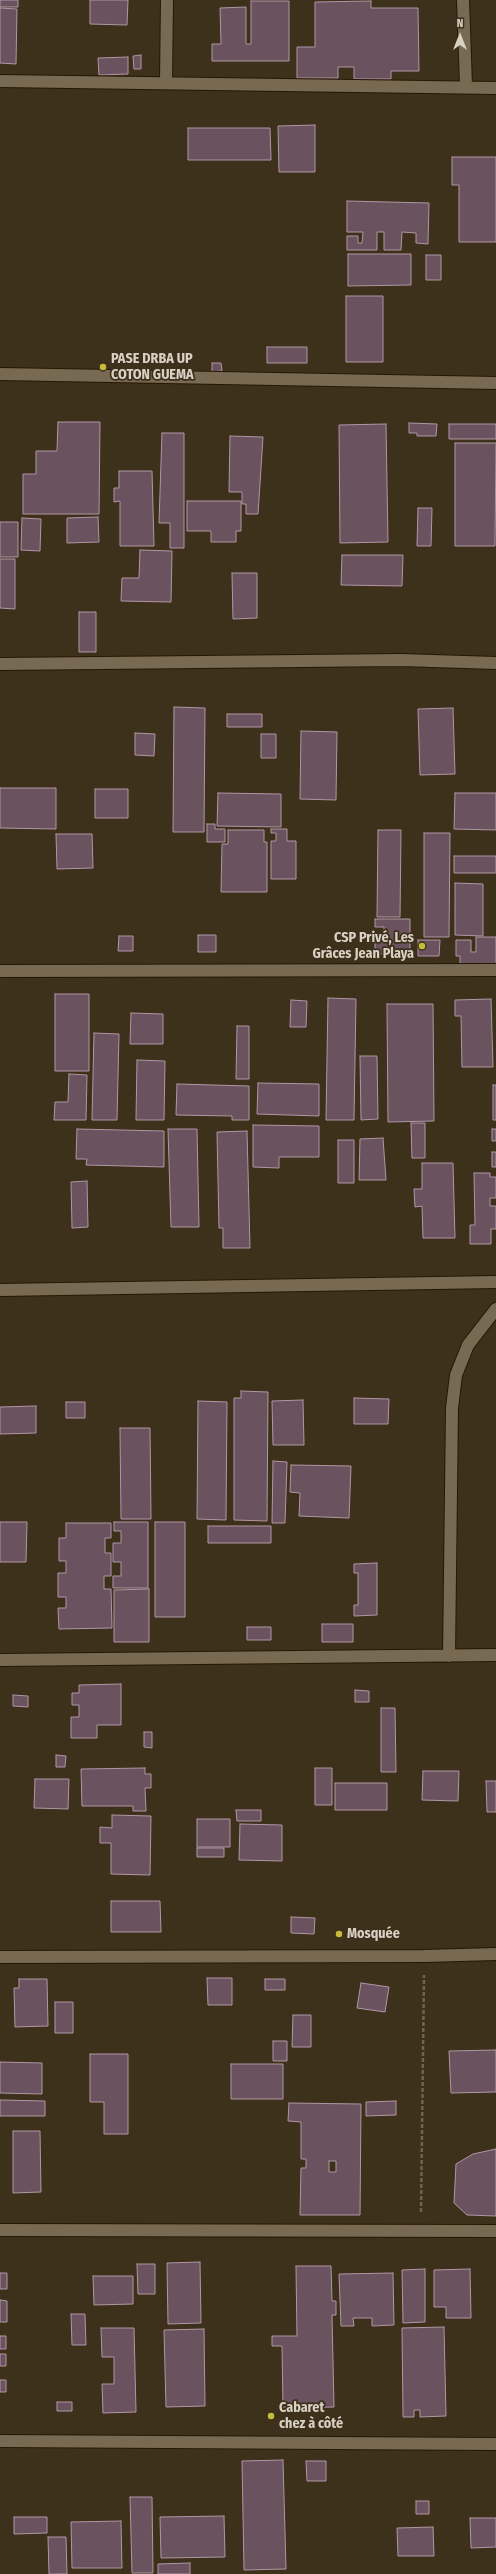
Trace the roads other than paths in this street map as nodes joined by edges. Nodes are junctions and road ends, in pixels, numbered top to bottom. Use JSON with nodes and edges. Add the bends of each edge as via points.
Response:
{"nodes":[{"id":1,"x":167,"y":0,"type":"edge"},
{"id":2,"x":463,"y":0,"type":"edge"},
{"id":3,"x":0,"y":81,"type":"edge"},
{"id":4,"x":166,"y":81,"type":"junction"},
{"id":5,"x":466,"y":86,"type":"junction"},
{"id":6,"x":496,"y":88,"type":"edge"},
{"id":7,"x":0,"y":374,"type":"edge"},
{"id":8,"x":496,"y":383,"type":"edge"},
{"id":9,"x":496,"y":663,"type":"edge"},
{"id":10,"x":0,"y":664,"type":"edge"},
{"id":11,"x":496,"y":970,"type":"edge"},
{"id":12,"x":0,"y":971,"type":"edge"},
{"id":13,"x":496,"y":1282,"type":"edge"},
{"id":14,"x":0,"y":1290,"type":"edge"},
{"id":15,"x":496,"y":1309,"type":"edge"},
{"id":16,"x":496,"y":1655,"type":"edge"},
{"id":17,"x":449,"y":1656,"type":"junction"},
{"id":18,"x":0,"y":1660,"type":"edge"},
{"id":19,"x":496,"y":1954,"type":"edge"},
{"id":20,"x":0,"y":1957,"type":"edge"},
{"id":21,"x":0,"y":2230,"type":"edge"},
{"id":22,"x":496,"y":2231,"type":"edge"},
{"id":23,"x":0,"y":2441,"type":"edge"},
{"id":24,"x":496,"y":2444,"type":"edge"}],
"edges":[{"from":1,"to":4,"type":"street"},
{"from":2,"to":5,"type":"street"},
{"from":3,"to":4,"type":"street"},
{"from":4,"to":5,"type":"street"},
{"from":5,"to":6,"type":"street"},
{"from":7,"to":8,"type":"street"},
{"from":9,"to":10,"type":"street","via":[[401,660]]},
{"from":11,"to":12,"type":"street"},
{"from":13,"to":14,"type":"street"},
{"from":15,"to":17,"type":"street","via":[[468,1345],[456,1375],[452,1408]]},
{"from":16,"to":17,"type":"street"},
{"from":17,"to":18,"type":"street"},
{"from":19,"to":20,"type":"street"},
{"from":21,"to":22,"type":"street"},
{"from":23,"to":24,"type":"street"}]}
